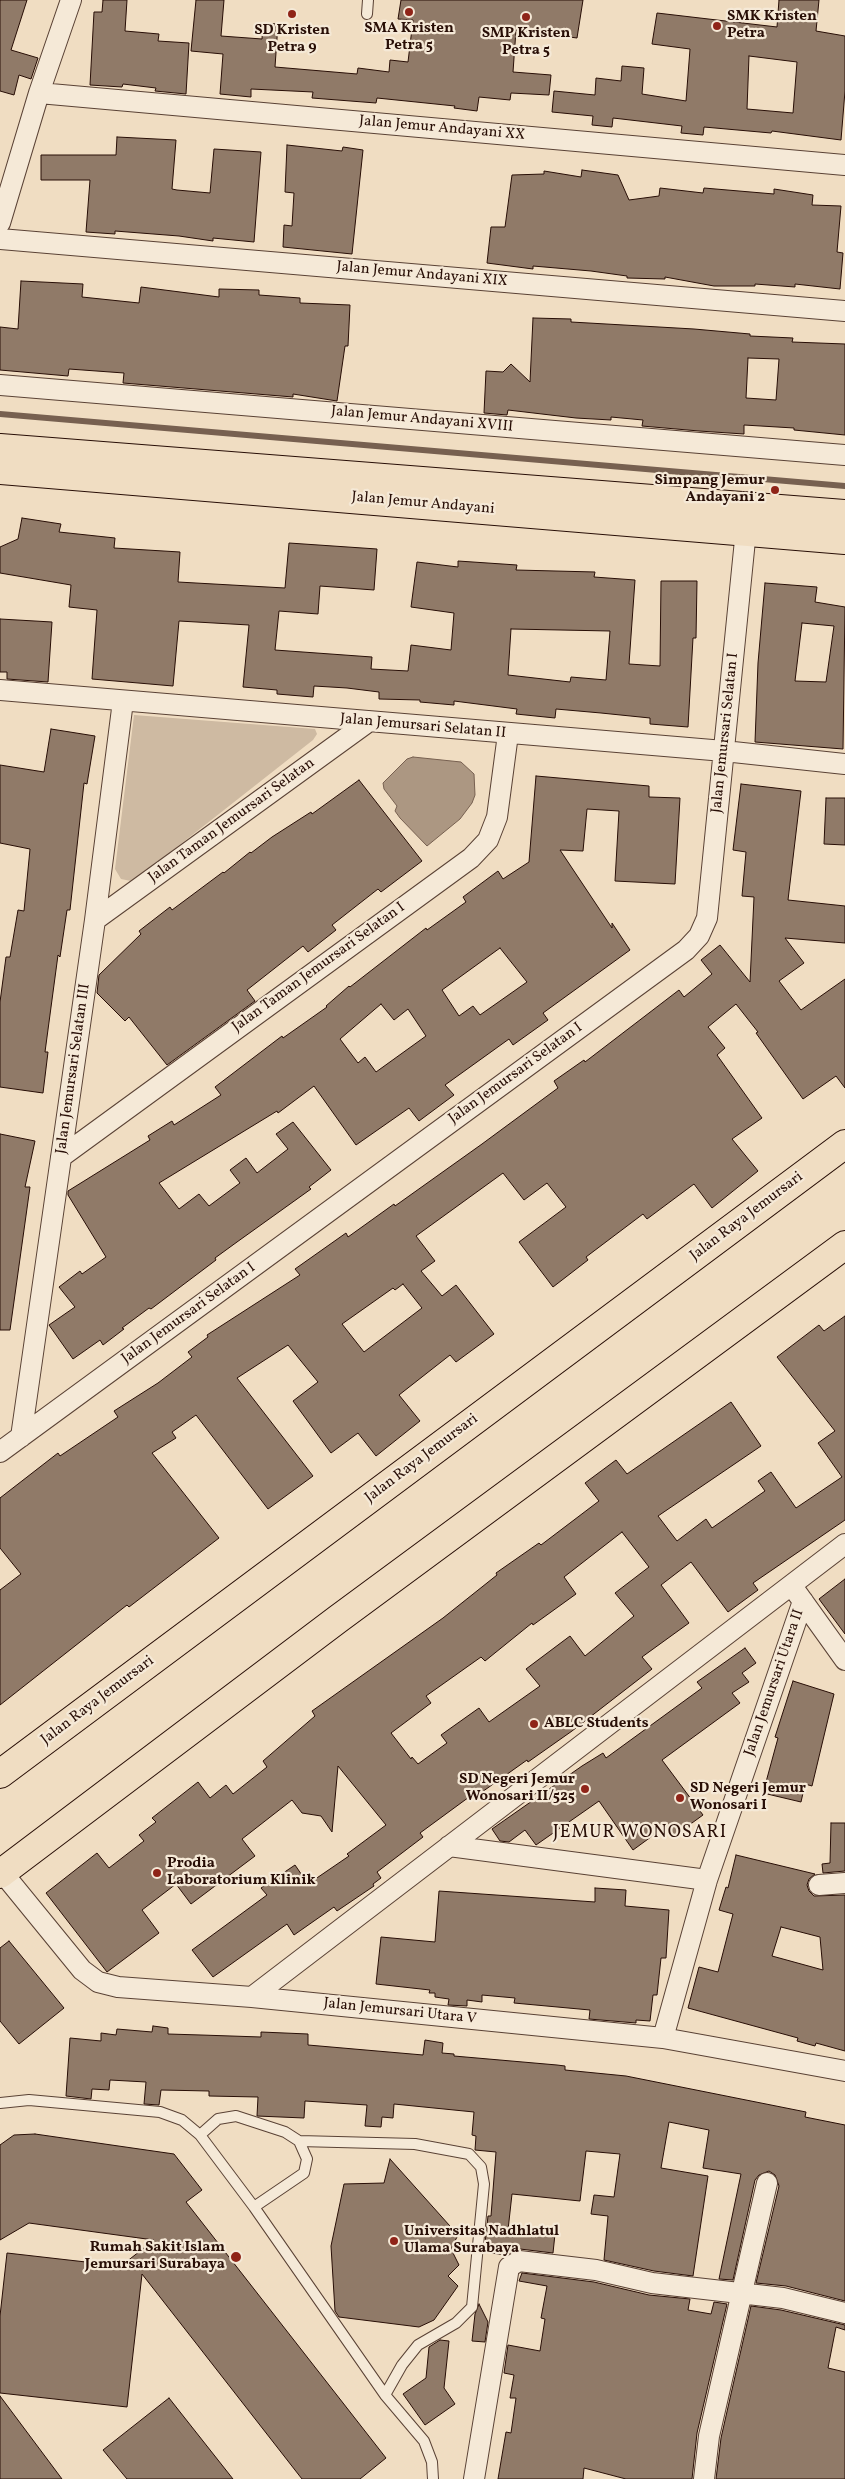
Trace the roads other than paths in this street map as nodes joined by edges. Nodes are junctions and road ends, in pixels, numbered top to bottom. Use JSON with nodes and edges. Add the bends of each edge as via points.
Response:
{"nodes":[{"id":1,"x":71,"y":0,"type":"edge"},
{"id":2,"x":368,"y":0,"type":"edge"},
{"id":3,"x":367,"y":14,"type":"dead end"},
{"id":4,"x":39,"y":92,"type":"junction"},
{"id":5,"x":845,"y":166,"type":"edge"},
{"id":6,"x":0,"y":223,"type":"edge"},
{"id":7,"x":0,"y":239,"type":"edge"},
{"id":8,"x":845,"y":311,"type":"edge"},
{"id":9,"x":0,"y":386,"type":"edge"},
{"id":10,"x":0,"y":448,"type":"edge"},
{"id":11,"x":845,"y":455,"type":"edge"},
{"id":12,"x":0,"y":470,"type":"edge"},
{"id":13,"x":845,"y":514,"type":"edge"},
{"id":14,"x":746,"y":530,"type":"junction"},
{"id":15,"x":845,"y":540,"type":"edge"},
{"id":16,"x":0,"y":690,"type":"edge"},
{"id":17,"x":123,"y":700,"type":"junction"},
{"id":18,"x":368,"y":722,"type":"junction"},
{"id":19,"x":508,"y":734,"type":"junction"},
{"id":20,"x":724,"y":751,"type":"junction"},
{"id":21,"x":845,"y":764,"type":"edge"},
{"id":22,"x":95,"y":920,"type":"junction"},
{"id":23,"x":845,"y":1144,"type":"edge"},
{"id":24,"x":61,"y":1157,"type":"junction"},
{"id":25,"x":845,"y":1245,"type":"edge"},
{"id":26,"x":21,"y":1437,"type":"junction"},
{"id":27,"x":0,"y":1452,"type":"edge"},
{"id":28,"x":845,"y":1544,"type":"edge"},
{"id":29,"x":790,"y":1584,"type":"junction"},
{"id":30,"x":803,"y":1601,"type":"junction"},
{"id":31,"x":845,"y":1660,"type":"edge"},
{"id":32,"x":0,"y":1774,"type":"edge"},
{"id":33,"x":449,"y":1846,"type":"junction"},
{"id":34,"x":1,"y":1873,"type":"edge"},
{"id":35,"x":708,"y":1880,"type":"junction"},
{"id":36,"x":845,"y":1884,"type":"edge"},
{"id":37,"x":819,"y":1885,"type":"dead end"},
{"id":38,"x":252,"y":1997,"type":"junction"},
{"id":39,"x":664,"y":2038,"type":"junction"},
{"id":40,"x":845,"y":2071,"type":"edge"},
{"id":41,"x":0,"y":2103,"type":"edge"},
{"id":42,"x":200,"y":2135,"type":"junction"},
{"id":43,"x":299,"y":2141,"type":"junction"},
{"id":44,"x":767,"y":2183,"type":"dead end"},
{"id":45,"x":254,"y":2208,"type":"junction"},
{"id":46,"x":740,"y":2294,"type":"junction"},
{"id":47,"x":845,"y":2314,"type":"edge"},
{"id":48,"x":385,"y":2395,"type":"junction"},
{"id":49,"x":433,"y":2479,"type":"edge"},
{"id":50,"x":474,"y":2479,"type":"edge"},
{"id":51,"x":704,"y":2479,"type":"edge"}],
"edges":[{"from":1,"to":4,"type":"street"},
{"from":2,"to":3,"type":"lane"},
{"from":4,"to":5,"type":"street","name":"Jalan Jemur Andayani XX"},
{"from":4,"to":6,"type":"street"},
{"from":7,"to":8,"type":"street","name":"Jalan Jemur Andayani XIX"},
{"from":9,"to":11,"type":"street","name":"Jalan Jemur Andayani XVIII"},
{"from":10,"to":13,"type":"main road","name":"Jalan Jemur Andayani"},
{"from":12,"to":14,"type":"main road","name":"Jalan Jemur Andayani"},
{"from":14,"to":15,"type":"main road","name":"Jalan Jemur Andayani"},
{"from":14,"to":20,"type":"street","name":"Jalan Jemursari Selatan I"},
{"from":16,"to":17,"type":"street","name":"Jalan Jemursari Selatan II"},
{"from":17,"to":18,"type":"street","name":"Jalan Jemursari Selatan II"},
{"from":17,"to":22,"type":"street","name":"Jalan Jemursari Selatan III"},
{"from":18,"to":19,"type":"street","name":"Jalan Jemursari Selatan II"},
{"from":18,"to":22,"type":"street","name":"Jalan Taman Jemursari Selatan"},
{"from":19,"to":20,"type":"street","name":"Jalan Jemursari Selatan II"},
{"from":19,"to":24,"type":"street","name":"Jalan Taman Jemursari Selatan I","via":[[497,816],[488,840],[471,858]]},
{"from":20,"to":21,"type":"street","name":"Jalan Jemursari Selatan II"},
{"from":20,"to":26,"type":"street","name":"Jalan Jemursari Selatan I","via":[[707,918],[699,936],[686,950]]},
{"from":22,"to":24,"type":"street","name":"Jalan Jemursari Selatan III"},
{"from":23,"to":32,"type":"main road","name":"Jalan Raya Jemursari"},
{"from":24,"to":26,"type":"street","name":"Jalan Jemursari Selatan III"},
{"from":25,"to":34,"type":"main road","via":[[338,1619]]},
{"from":26,"to":27,"type":"street","name":"Jalan Jemursari Selatan I"},
{"from":28,"to":29,"type":"street"},
{"from":29,"to":30,"type":"street"},
{"from":29,"to":33,"type":"street"},
{"from":30,"to":31,"type":"street"},
{"from":30,"to":35,"type":"street","name":"Jalan Jemursari Utara II"},
{"from":33,"to":35,"type":"street"},
{"from":33,"to":38,"type":"street"},
{"from":34,"to":38,"type":"street","name":"Jalan Jemursari Utara V","via":[[82,1970],[98,1982],[118,1987]]},
{"from":35,"to":39,"type":"street","name":"Jalan Jemursari Utara II"},
{"from":36,"to":37,"type":"street"},
{"from":38,"to":39,"type":"street","name":"Jalan Jemursari Utara V"},
{"from":39,"to":40,"type":"street","name":"Jalan Jemursari Utara V"},
{"from":41,"to":42,"type":"lane","via":[[29,2100],[160,2112],[182,2120]]},
{"from":42,"to":43,"type":"lane","via":[[218,2119],[236,2116],[286,2132]]},
{"from":42,"to":45,"type":"lane"},
{"from":43,"to":45,"type":"lane","via":[[307,2159],[304,2172]]},
{"from":43,"to":48,"type":"lane","via":[[415,2144],[469,2154],[481,2167],[484,2184],[472,2307],[456,2323],[418,2345]]},
{"from":44,"to":46,"type":"street"},
{"from":45,"to":48,"type":"lane"},
{"from":46,"to":47,"type":"street","via":[[783,2298]]},
{"from":46,"to":50,"type":"street","via":[[652,2283],[596,2270],[525,2261],[512,2264]]},
{"from":46,"to":51,"type":"street","via":[[709,2436]]},
{"from":48,"to":49,"type":"lane","via":[[424,2441],[432,2462]]}]}
